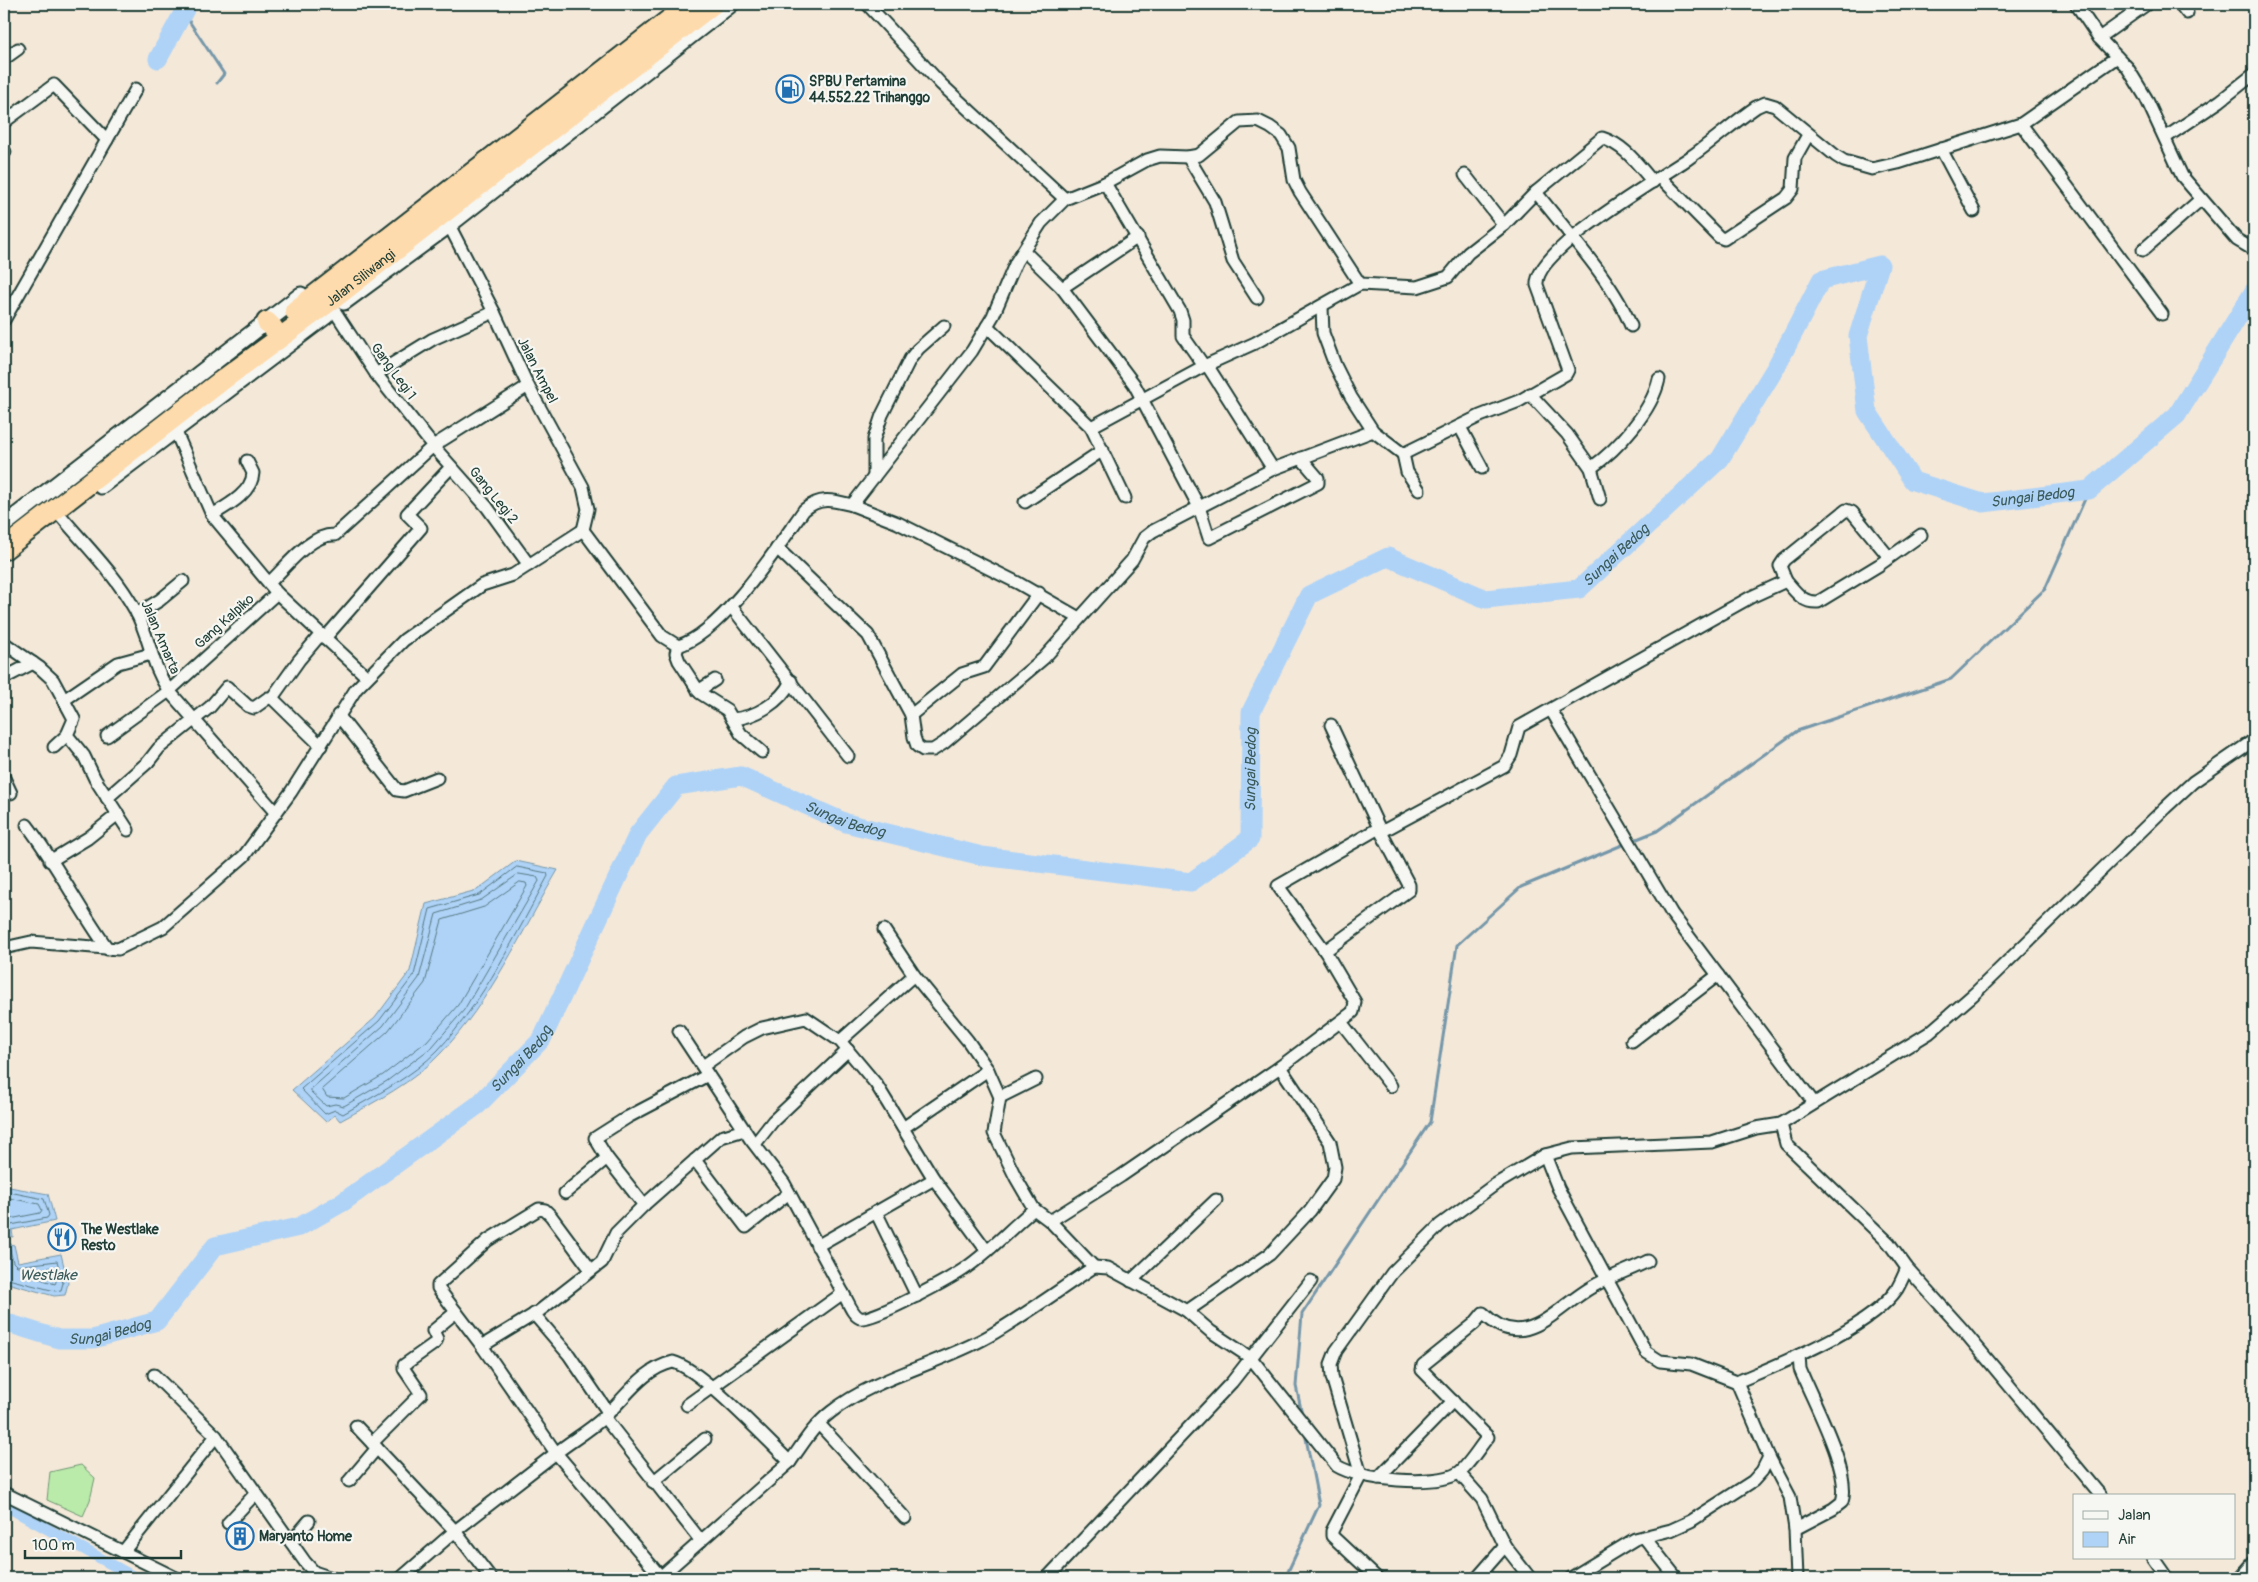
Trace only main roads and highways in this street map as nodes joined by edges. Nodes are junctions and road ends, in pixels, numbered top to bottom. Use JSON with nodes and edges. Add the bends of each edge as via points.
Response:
{"nodes":[{"id":1,"x":690,"y":4,"type":"edge"},
{"id":2,"x":712,"y":4,"type":"edge"},
{"id":3,"x":240,"y":361,"type":"junction"},
{"id":4,"x":141,"y":438,"type":"junction"},
{"id":5,"x":4,"y":539,"type":"edge"},
{"id":6,"x":4,"y":549,"type":"edge"}],
"edges":[{"from":1,"to":3,"type":"highway","name":"Jalan Siliwangi","via":[[270,325]]},
{"from":2,"to":3,"type":"highway","name":"Jalan Siliwangi","via":[[336,304]]},
{"from":3,"to":4,"type":"highway","name":"Jalan Siliwangi"},
{"from":4,"to":5,"type":"highway","name":"Jalan Siliwangi"},
{"from":4,"to":6,"type":"highway","name":"Jalan Siliwangi"}]}
